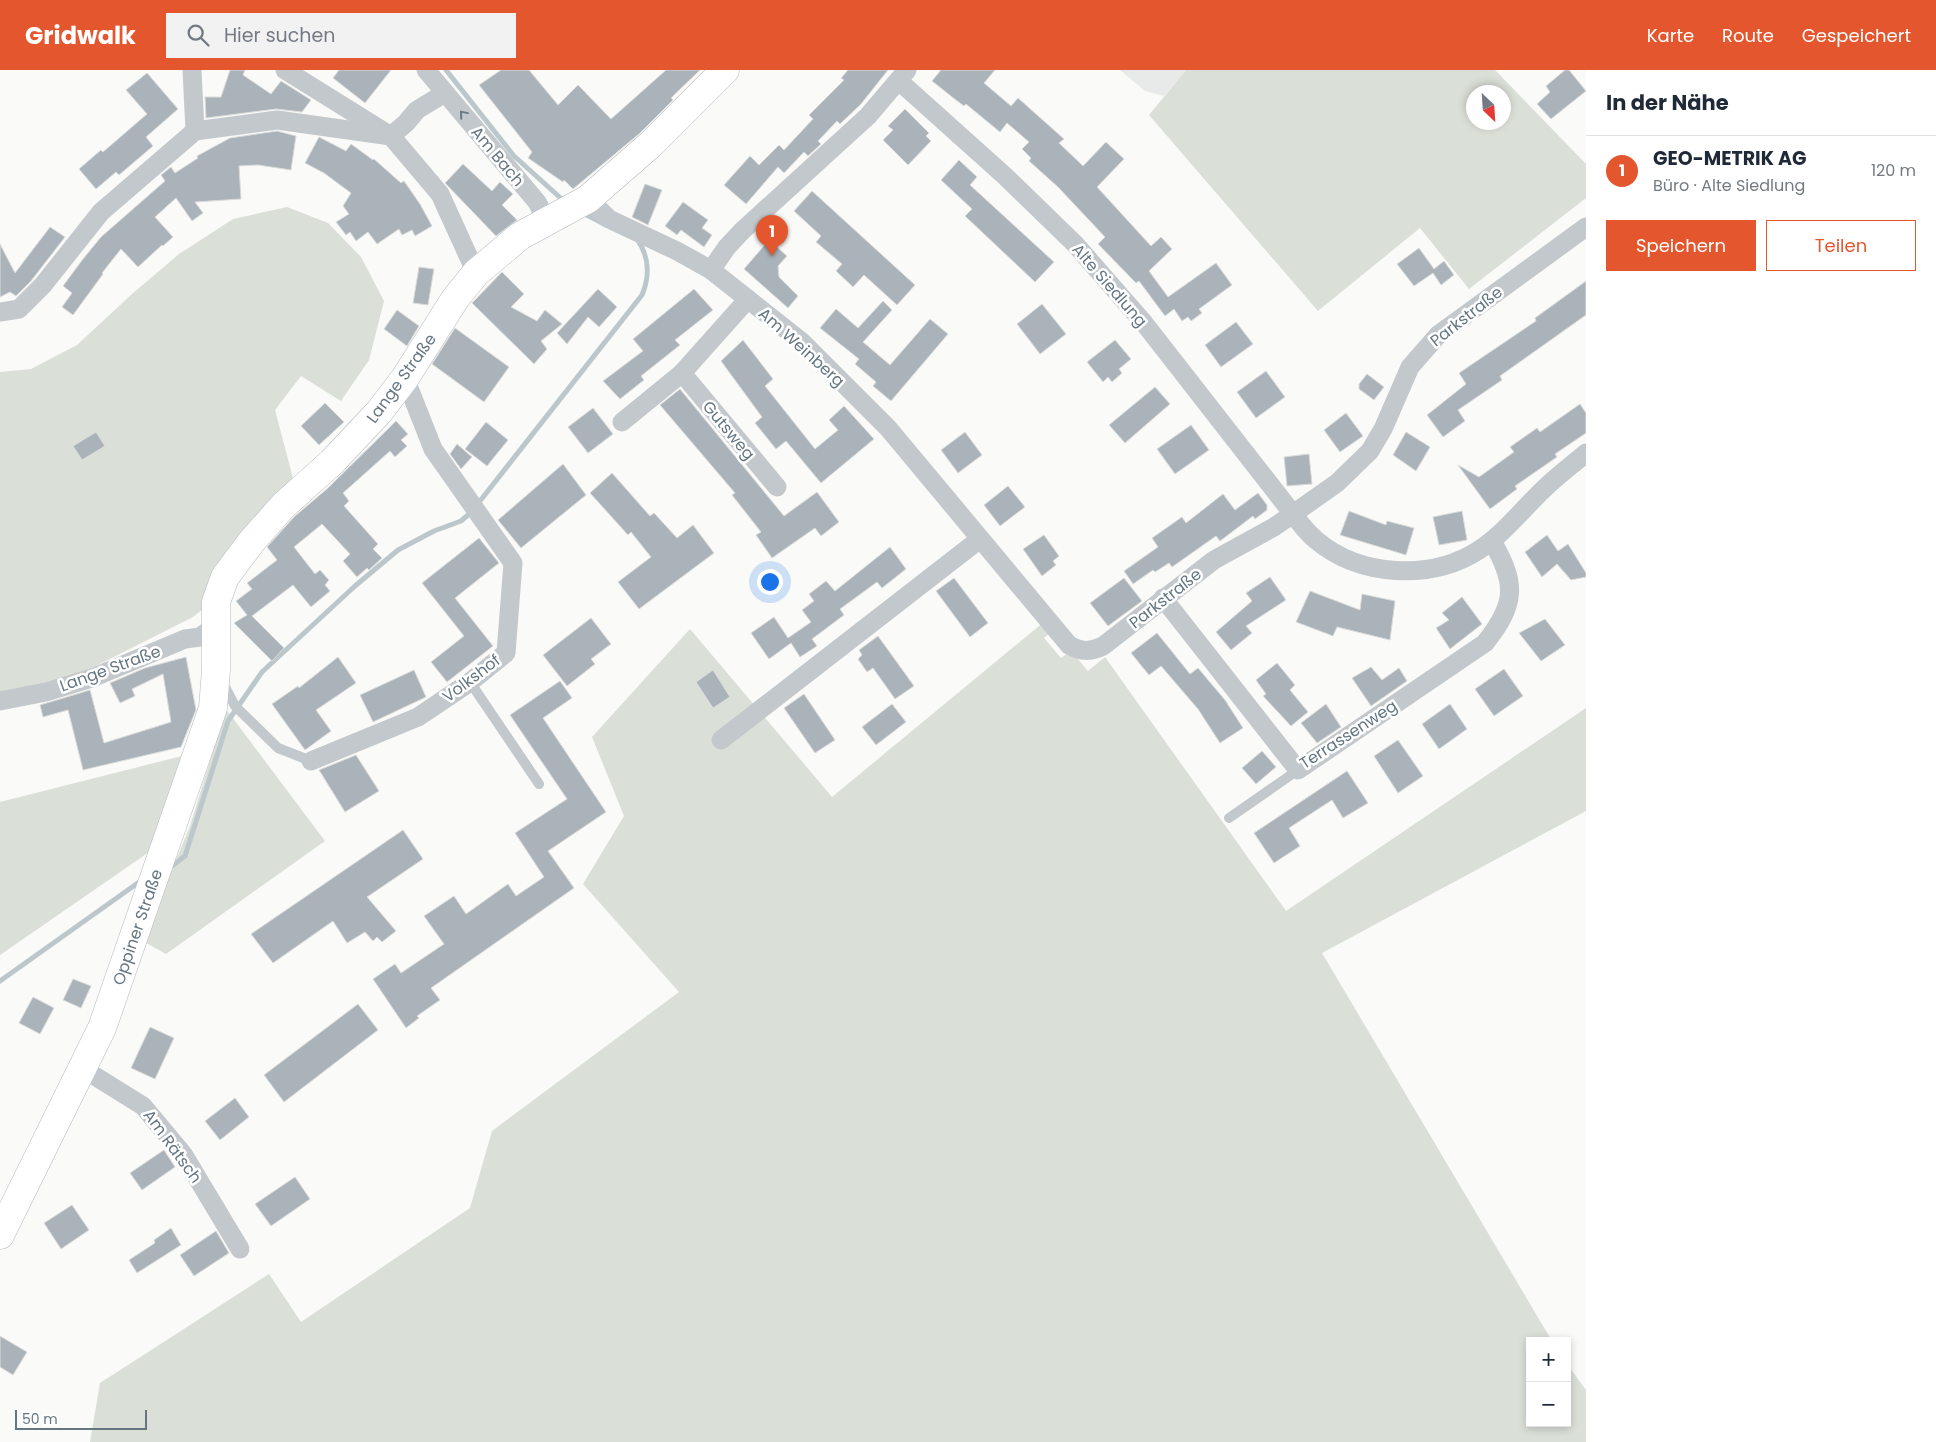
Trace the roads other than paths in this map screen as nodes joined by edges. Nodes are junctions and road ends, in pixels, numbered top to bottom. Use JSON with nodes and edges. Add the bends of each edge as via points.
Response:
{"nodes":[{"id":1,"x":192,"y":70,"type":"edge"},
{"id":2,"x":285,"y":70,"type":"edge"},
{"id":3,"x":426,"y":70,"type":"edge"},
{"id":4,"x":725,"y":70,"type":"edge"},
{"id":5,"x":903,"y":76,"type":"edge"},
{"id":6,"x":445,"y":93,"type":"junction"},
{"id":7,"x":195,"y":131,"type":"junction"},
{"id":8,"x":390,"y":136,"type":"junction"},
{"id":9,"x":568,"y":210,"type":"junction"},
{"id":10,"x":1586,"y":226,"type":"edge"},
{"id":11,"x":711,"y":270,"type":"junction"},
{"id":12,"x":476,"y":273,"type":"junction"},
{"id":13,"x":748,"y":299,"type":"junction"},
{"id":14,"x":0,"y":312,"type":"edge"},
{"id":15,"x":682,"y":372,"type":"junction"},
{"id":16,"x":405,"y":378,"type":"junction"},
{"id":17,"x":622,"y":422,"type":"dead end"},
{"id":18,"x":1586,"y":454,"type":"edge"},
{"id":19,"x":777,"y":487,"type":"dead end"},
{"id":20,"x":1293,"y":514,"type":"junction"},
{"id":21,"x":980,"y":539,"type":"junction"},
{"id":22,"x":1492,"y":540,"type":"junction"},
{"id":23,"x":1163,"y":598,"type":"junction"},
{"id":24,"x":215,"y":614,"type":"junction"},
{"id":25,"x":1088,"y":651,"type":"joint"},
{"id":26,"x":216,"y":670,"type":"junction"},
{"id":27,"x":470,"y":682,"type":"junction"},
{"id":28,"x":0,"y":700,"type":"edge"},
{"id":29,"x":721,"y":740,"type":"dead end"},
{"id":30,"x":311,"y":761,"type":"joint"},
{"id":31,"x":1298,"y":770,"type":"junction"},
{"id":32,"x":539,"y":784,"type":"dead end"},
{"id":33,"x":1229,"y":818,"type":"dead end"},
{"id":34,"x":82,"y":1068,"type":"junction"},
{"id":35,"x":0,"y":1235,"type":"edge"},
{"id":36,"x":240,"y":1249,"type":"dead end"}],
"edges":[{"from":1,"to":7,"type":"street"},
{"from":2,"to":8,"type":"street"},
{"from":3,"to":6,"type":"street","name":"Am Bach"},
{"from":4,"to":9,"type":"street","name":"Lange Straße","via":[[651,144]]},
{"from":5,"to":11,"type":"street","name":"Alte Siedlung","via":[[868,116],[742,231]]},
{"from":5,"to":20,"type":"street","name":"Alte Siedlung","via":[[1075,244],[1144,323]]},
{"from":6,"to":8,"type":"street","via":[[417,110]]},
{"from":9,"to":6,"type":"street","name":"Am Bach","one_way":true,"via":[[536,202]]},
{"from":7,"to":8,"type":"street","via":[[278,120]]},
{"from":7,"to":14,"type":"street","via":[[101,212],[42,286],[19,309]]},
{"from":8,"to":12,"type":"street","via":[[440,194]]},
{"from":9,"to":11,"type":"street","name":"Am Weinberg","via":[[609,218]]},
{"from":9,"to":12,"type":"street","name":"Lange Straße","via":[[520,236]]},
{"from":10,"to":20,"type":"street","name":"Parkstraße","via":[[1438,336],[1410,367],[1370,451],[1337,483]]},
{"from":11,"to":13,"type":"street","name":"Am Weinberg"},
{"from":12,"to":16,"type":"street","name":"Lange Straße","via":[[454,299]]},
{"from":13,"to":15,"type":"street"},
{"from":13,"to":21,"type":"street","name":"Am Weinberg","via":[[802,342],[888,428]]},
{"from":15,"to":17,"type":"street"},
{"from":15,"to":19,"type":"street","name":"Gutsweg"},
{"from":16,"to":24,"type":"street","name":"Lange Straße","via":[[380,412],[332,462],[283,506],[252,541],[225,577]]},
{"from":16,"to":27,"type":"street","name":"Volkshof","via":[[433,449],[513,563],[506,652]]},
{"from":18,"to":22,"type":"street","via":[[1549,484]]},
{"from":20,"to":22,"type":"street","via":[[1316,540],[1334,552],[1361,564],[1391,571],[1450,564],[1478,551]]},
{"from":20,"to":23,"type":"street","name":"Parkstraße","via":[[1214,560]]},
{"from":21,"to":25,"type":"street","name":"Am Weinberg","via":[[1069,645]]},
{"from":21,"to":29,"type":"street"},
{"from":22,"to":31,"type":"street","name":"Terrassenweg","via":[[1507,566],[1511,590],[1502,622],[1485,644]]},
{"from":23,"to":25,"type":"street","name":"Parkstraße","via":[[1103,646]]},
{"from":23,"to":31,"type":"street","name":"Terrassenweg"},
{"from":24,"to":26,"type":"street","name":"Oppiner Straße"},
{"from":24,"to":28,"type":"street","name":"Lange Straße","via":[[200,637],[185,639],[92,678],[46,692]]},
{"from":26,"to":30,"type":"lane","name":"Volkshof","via":[[235,706],[278,748]]},
{"from":26,"to":34,"type":"street","name":"Oppiner Straße","via":[[213,708],[102,1028]]},
{"from":27,"to":30,"type":"street","name":"Volkshof","via":[[418,717]]},
{"from":27,"to":32,"type":"lane"},
{"from":31,"to":33,"type":"lane"},
{"from":34,"to":35,"type":"street","name":"Oppiner Straße"},
{"from":34,"to":36,"type":"street","name":"Am Rätsch","via":[[143,1106],[183,1154]]}]}
